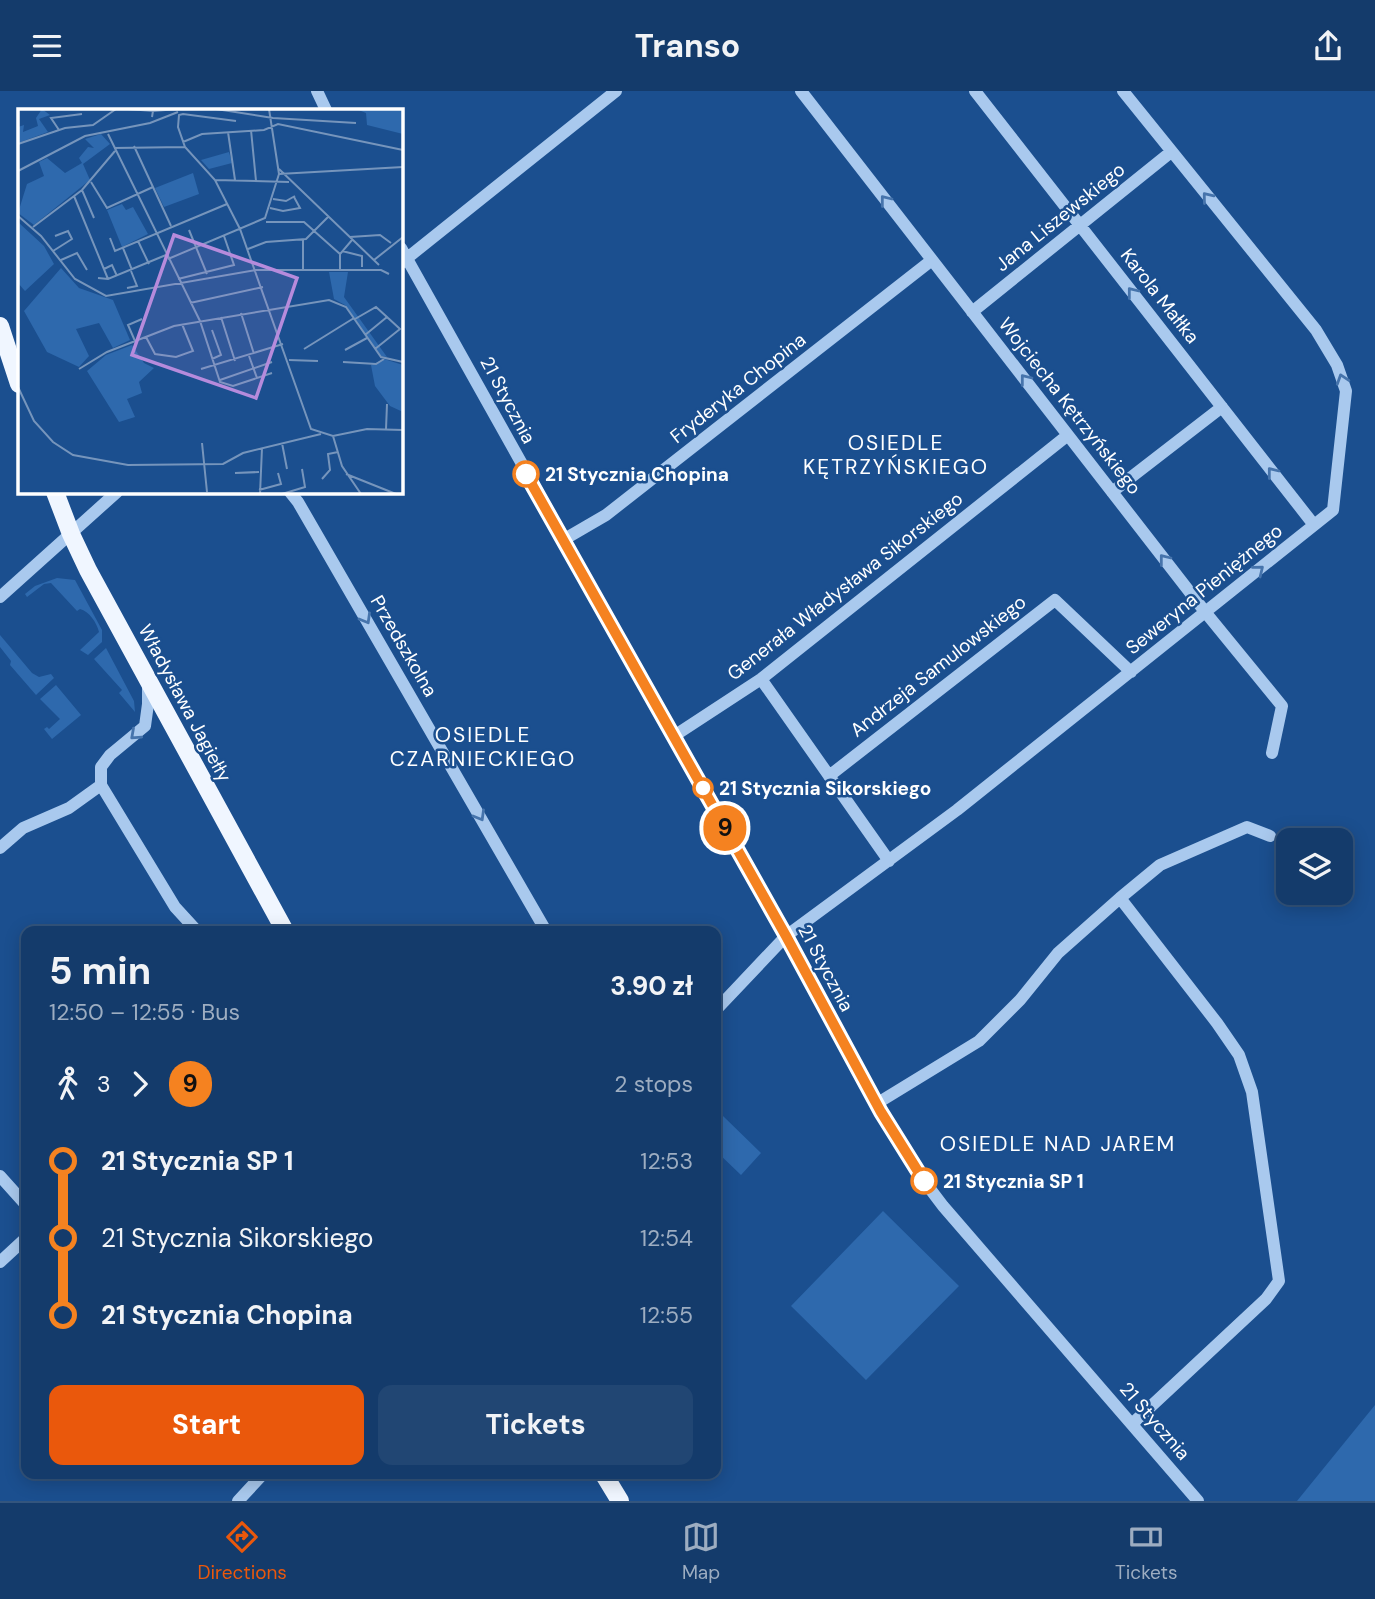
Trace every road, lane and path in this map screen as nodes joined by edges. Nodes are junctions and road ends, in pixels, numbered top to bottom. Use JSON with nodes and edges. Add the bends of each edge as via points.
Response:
{"nodes":[{"id":1,"x":317,"y":91,"type":"edge"},
{"id":2,"x":616,"y":91,"type":"edge"},
{"id":3,"x":801,"y":91,"type":"edge"},
{"id":4,"x":975,"y":91,"type":"edge"},
{"id":5,"x":1123,"y":91,"type":"edge"},
{"id":6,"x":326,"y":109,"type":"edge"},
{"id":7,"x":1171,"y":152,"type":"junction"},
{"id":8,"x":1080,"y":226,"type":"junction"},
{"id":9,"x":403,"y":257,"type":"edge"},
{"id":10,"x":932,"y":260,"type":"junction"},
{"id":11,"x":972,"y":312,"type":"junction"},
{"id":12,"x":0,"y":326,"type":"edge"},
{"id":13,"x":18,"y":381,"type":"edge"},
{"id":14,"x":1222,"y":407,"type":"junction"},
{"id":15,"x":1068,"y":435,"type":"junction"},
{"id":16,"x":1112,"y":492,"type":"junction"},
{"id":17,"x":55,"y":493,"type":"edge"},
{"id":18,"x":116,"y":493,"type":"edge"},
{"id":19,"x":291,"y":493,"type":"edge"},
{"id":20,"x":1314,"y":525,"type":"junction"},
{"id":21,"x":71,"y":534,"type":"junction"},
{"id":22,"x":563,"y":540,"type":"junction"},
{"id":23,"x":0,"y":597,"type":"edge"},
{"id":24,"x":1206,"y":613,"type":"junction"},
{"id":25,"x":1131,"y":672,"type":"junction"},
{"id":26,"x":147,"y":676,"type":"junction"},
{"id":27,"x":761,"y":679,"type":"junction"},
{"id":28,"x":674,"y":736,"type":"junction"},
{"id":29,"x":1272,"y":753,"type":"dead end"},
{"id":30,"x":829,"y":776,"type":"junction"},
{"id":31,"x":101,"y":785,"type":"junction"},
{"id":32,"x":1270,"y":836,"type":"dead end"},
{"id":33,"x":0,"y":848,"type":"edge"},
{"id":34,"x":889,"y":861,"type":"junction"},
{"id":35,"x":1120,"y":898,"type":"junction"},
{"id":36,"x":192,"y":926,"type":"edge"},
{"id":37,"x":282,"y":926,"type":"edge"},
{"id":38,"x":543,"y":926,"type":"edge"},
{"id":39,"x":786,"y":936,"type":"junction"},
{"id":40,"x":721,"y":1005,"type":"edge"},
{"id":41,"x":876,"y":1104,"type":"junction"},
{"id":42,"x":0,"y":1176,"type":"edge"},
{"id":43,"x":21,"y":1199,"type":"edge"},
{"id":44,"x":21,"y":1243,"type":"edge"},
{"id":45,"x":0,"y":1262,"type":"edge"},
{"id":46,"x":1132,"y":1424,"type":"junction"},
{"id":47,"x":259,"y":1479,"type":"edge"},
{"id":48,"x":607,"y":1479,"type":"edge"},
{"id":49,"x":238,"y":1501,"type":"edge"},
{"id":50,"x":620,"y":1501,"type":"edge"},
{"id":51,"x":1198,"y":1501,"type":"edge"}],
"edges":[{"from":1,"to":6,"type":"street"},
{"from":2,"to":9,"type":"street"},
{"from":10,"to":3,"type":"street","name":"Wojciecha Kętrzyńskiego","one_way":true},
{"from":4,"to":8,"type":"street","name":"Karola Małłka"},
{"from":5,"to":7,"type":"street","name":"Seweryna Pieniężnego"},
{"from":7,"to":8,"type":"street","name":"Jana Liszewskiego"},
{"from":20,"to":7,"type":"street","name":"Seweryna Pieniężnego","one_way":true,"via":[[1333,510],[1346,391],[1338,365],[1316,330]]},
{"from":8,"to":11,"type":"street","name":"Jana Liszewskiego"},
{"from":14,"to":8,"type":"street","name":"Karola Małłka","one_way":true},
{"from":9,"to":22,"type":"street","name":"21 Stycznia"},
{"from":10,"to":11,"type":"street","name":"Wojciecha Kętrzyńskiego"},
{"from":10,"to":22,"type":"street","name":"Fryderyka Chopina","via":[[606,515]]},
{"from":15,"to":11,"type":"street","name":"Wojciecha Kętrzyńskiego","one_way":true},
{"from":12,"to":13,"type":"main road"},
{"from":14,"to":16,"type":"street"},
{"from":20,"to":14,"type":"street","name":"Karola Małłka","one_way":true},
{"from":15,"to":16,"type":"street","name":"Wojciecha Kętrzyńskiego"},
{"from":15,"to":27,"type":"street","name":"Generała Władysława Sikorskiego"},
{"from":24,"to":16,"type":"street","name":"Wojciecha Kętrzyńskiego","one_way":true},
{"from":17,"to":21,"type":"main road","name":"Władysława Jagiełły"},
{"from":18,"to":21,"type":"street"},
{"from":19,"to":38,"type":"street","name":"Przedszkolna","one_way":true},
{"from":24,"to":20,"type":"street","name":"Seweryna Pieniężnego","one_way":true},
{"from":21,"to":23,"type":"street"},
{"from":21,"to":26,"type":"main road","name":"Władysława Jagiełły"},
{"from":22,"to":28,"type":"street","name":"21 Stycznia"},
{"from":24,"to":25,"type":"street","name":"Seweryna Pieniężnego"},
{"from":24,"to":29,"type":"street","name":"Wojciecha Kętrzyńskiego","via":[[1282,706]]},
{"from":25,"to":30,"type":"street","name":"Andrzeja Samulowskiego","via":[[1055,600]]},
{"from":25,"to":34,"type":"street","name":"Seweryna Pieniężnego"},
{"from":26,"to":31,"type":"street","one_way":true,"via":[[145,726],[101,767]]},
{"from":26,"to":37,"type":"main road","name":"Władysława Jagiełły"},
{"from":27,"to":28,"type":"street","name":"Generała Władysława Sikorskiego"},
{"from":27,"to":30,"type":"street"},
{"from":28,"to":39,"type":"street","name":"21 Stycznia"},
{"from":30,"to":34,"type":"street"},
{"from":31,"to":33,"type":"street","via":[[69,808],[23,828]]},
{"from":31,"to":36,"type":"street","via":[[175,907]]},
{"from":32,"to":35,"type":"street","via":[[1247,827],[1160,865]]},
{"from":34,"to":39,"type":"street","name":"Seweryna Pieniężnego"},
{"from":35,"to":41,"type":"street","via":[[1058,953],[979,1041]]},
{"from":35,"to":46,"type":"street","via":[[1239,1055],[1252,1092],[1279,1282]]},
{"from":39,"to":40,"type":"street","name":"Seweryna Pieniężnego"},
{"from":39,"to":41,"type":"street","name":"21 Stycznia"},
{"from":41,"to":46,"type":"street","name":"21 Stycznia","via":[[943,1206]]},
{"from":42,"to":43,"type":"street"},
{"from":44,"to":45,"type":"street"},
{"from":46,"to":51,"type":"street","name":"21 Stycznia"},
{"from":47,"to":49,"type":"street"},
{"from":48,"to":50,"type":"main road"}]}
